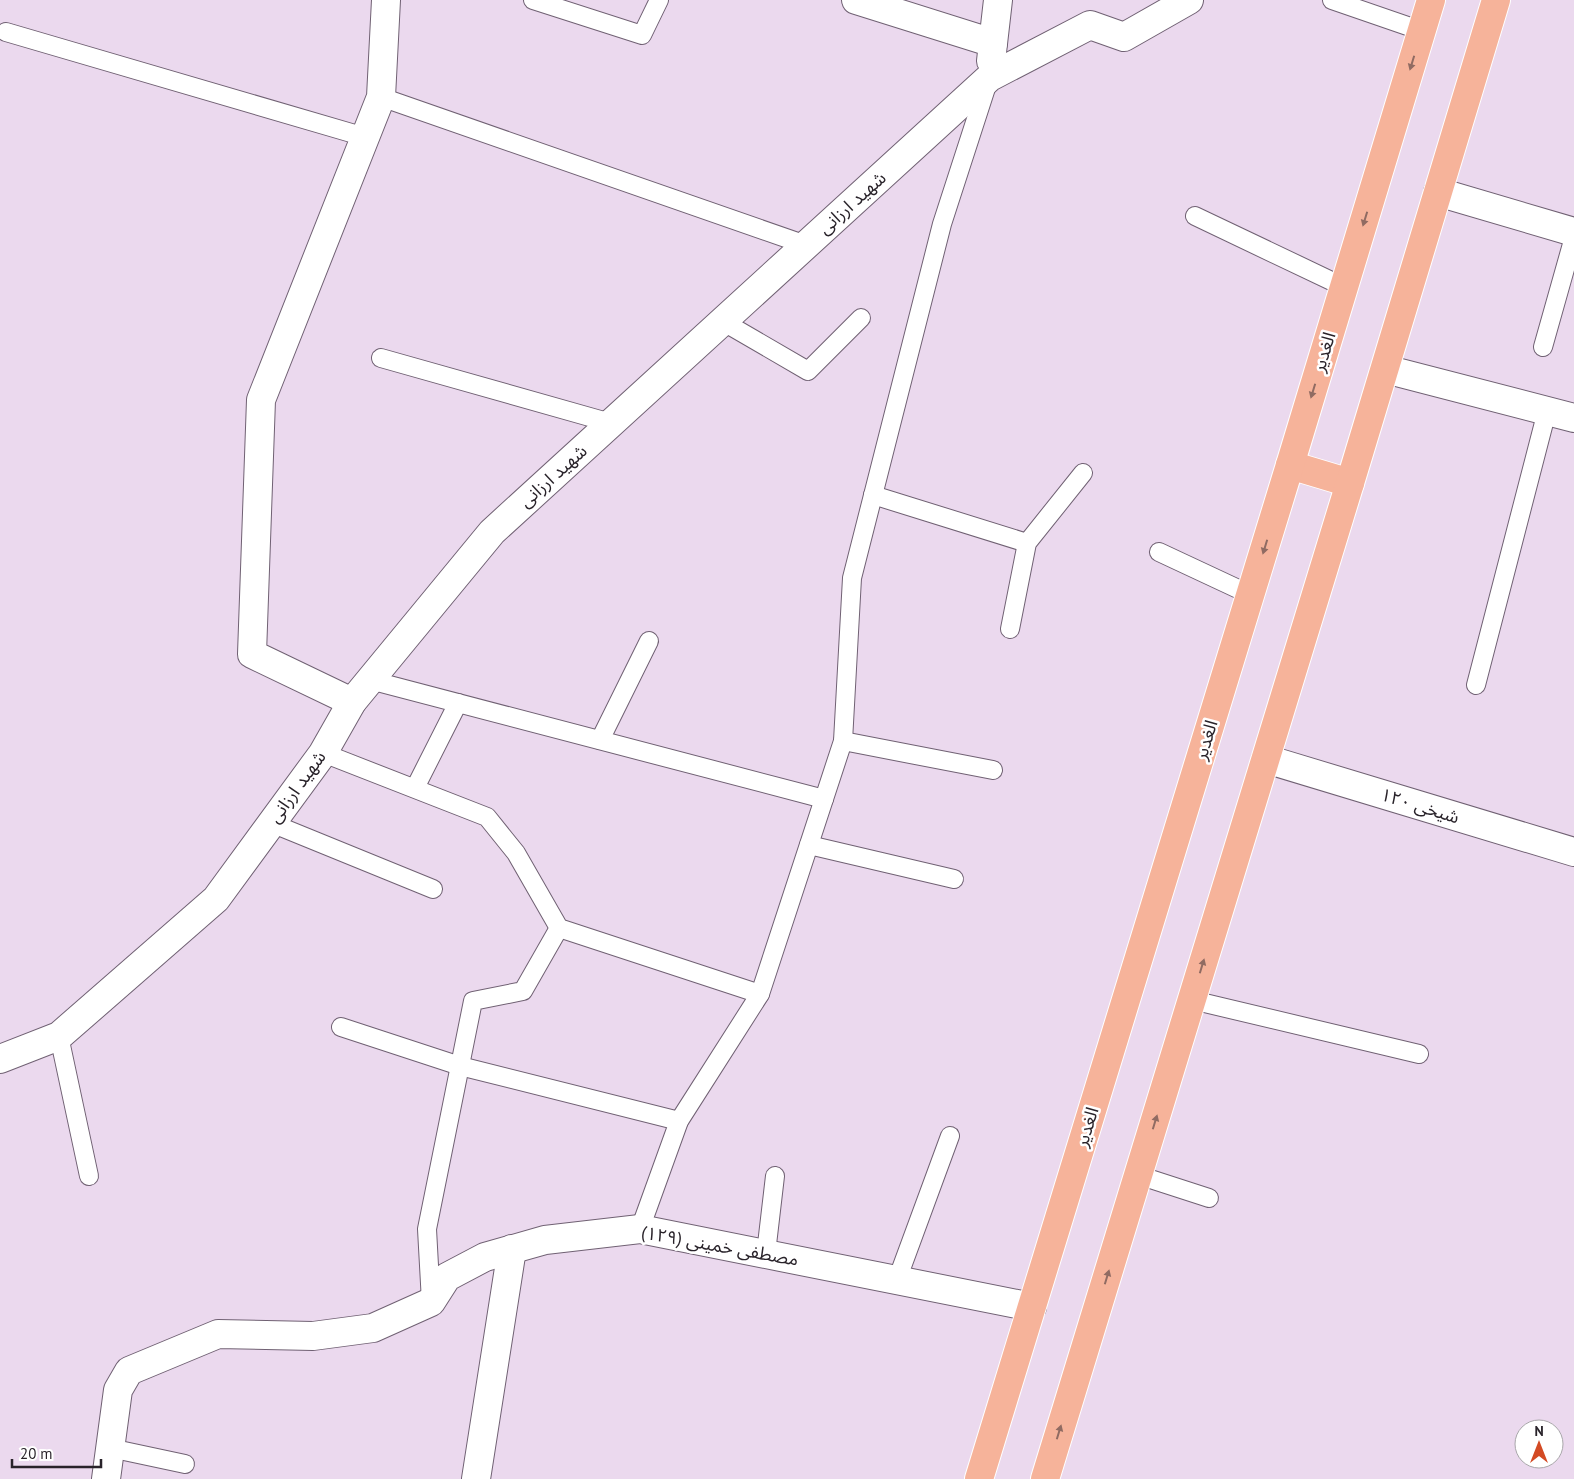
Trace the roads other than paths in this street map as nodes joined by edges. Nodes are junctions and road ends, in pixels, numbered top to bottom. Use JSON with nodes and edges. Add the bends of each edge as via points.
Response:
{"nodes":[{"id":1,"x":386,"y":0,"type":"edge"},
{"id":2,"x":533,"y":0,"type":"edge"},
{"id":3,"x":659,"y":0,"type":"edge"},
{"id":4,"x":856,"y":0,"type":"edge"},
{"id":5,"x":998,"y":0,"type":"edge"},
{"id":6,"x":1189,"y":0,"type":"edge"},
{"id":7,"x":1332,"y":0,"type":"edge"},
{"id":8,"x":1431,"y":0,"type":"edge"},
{"id":9,"x":1496,"y":0,"type":"edge"},
{"id":10,"x":1422,"y":31,"type":"junction"},
{"id":11,"x":6,"y":32,"type":"dead end"},
{"id":12,"x":993,"y":43,"type":"junction"},
{"id":13,"x":990,"y":77,"type":"junction"},
{"id":14,"x":380,"y":97,"type":"junction"},
{"id":15,"x":365,"y":137,"type":"junction"},
{"id":16,"x":1438,"y":192,"type":"junction"},
{"id":17,"x":1195,"y":216,"type":"dead end"},
{"id":18,"x":1574,"y":232,"type":"edge"},
{"id":19,"x":1574,"y":237,"type":"edge"},
{"id":20,"x":806,"y":245,"type":"junction"},
{"id":21,"x":1344,"y":287,"type":"junction"},
{"id":22,"x":861,"y":318,"type":"dead end"},
{"id":23,"x":722,"y":321,"type":"junction"},
{"id":24,"x":1543,"y":347,"type":"dead end"},
{"id":25,"x":380,"y":358,"type":"dead end"},
{"id":26,"x":1385,"y":369,"type":"junction"},
{"id":27,"x":1547,"y":412,"type":"junction"},
{"id":28,"x":1574,"y":418,"type":"edge"},
{"id":29,"x":610,"y":423,"type":"junction"},
{"id":30,"x":1290,"y":465,"type":"junction"},
{"id":31,"x":1083,"y":473,"type":"dead end"},
{"id":32,"x":1350,"y":483,"type":"junction"},
{"id":33,"x":873,"y":494,"type":"junction"},
{"id":34,"x":1026,"y":542,"type":"junction"},
{"id":35,"x":1159,"y":552,"type":"dead end"},
{"id":36,"x":1251,"y":595,"type":"junction"},
{"id":37,"x":1010,"y":629,"type":"dead end"},
{"id":38,"x":649,"y":642,"type":"dead end"},
{"id":39,"x":370,"y":680,"type":"junction"},
{"id":40,"x":1476,"y":685,"type":"dead end"},
{"id":41,"x":352,"y":702,"type":"junction"},
{"id":42,"x":458,"y":703,"type":"junction"},
{"id":43,"x":600,"y":740,"type":"junction"},
{"id":44,"x":843,"y":741,"type":"junction"},
{"id":45,"x":323,"y":753,"type":"junction"},
{"id":46,"x":1266,"y":759,"type":"junction"},
{"id":47,"x":993,"y":770,"type":"dead end"},
{"id":48,"x":415,"y":788,"type":"junction"},
{"id":49,"x":824,"y":799,"type":"junction"},
{"id":50,"x":271,"y":823,"type":"junction"},
{"id":51,"x":809,"y":845,"type":"junction"},
{"id":52,"x":1574,"y":852,"type":"edge"},
{"id":53,"x":954,"y":879,"type":"dead end"},
{"id":54,"x":433,"y":889,"type":"dead end"},
{"id":55,"x":559,"y":928,"type":"junction"},
{"id":56,"x":760,"y":994,"type":"junction"},
{"id":57,"x":1192,"y":1000,"type":"junction"},
{"id":58,"x":341,"y":1027,"type":"dead end"},
{"id":59,"x":59,"y":1036,"type":"junction"},
{"id":60,"x":1420,"y":1054,"type":"dead end"},
{"id":61,"x":0,"y":1059,"type":"edge"},
{"id":62,"x":460,"y":1066,"type":"junction"},
{"id":63,"x":679,"y":1121,"type":"junction"},
{"id":64,"x":950,"y":1136,"type":"dead end"},
{"id":65,"x":1138,"y":1175,"type":"junction"},
{"id":66,"x":89,"y":1176,"type":"dead end"},
{"id":67,"x":775,"y":1176,"type":"dead end"},
{"id":68,"x":1209,"y":1198,"type":"dead end"},
{"id":69,"x":640,"y":1229,"type":"junction"},
{"id":70,"x":512,"y":1249,"type":"junction"},
{"id":71,"x":766,"y":1253,"type":"junction"},
{"id":72,"x":897,"y":1280,"type":"junction"},
{"id":73,"x":431,"y":1302,"type":"junction"},
{"id":74,"x":1032,"y":1307,"type":"junction"},
{"id":75,"x":110,"y":1448,"type":"junction"},
{"id":76,"x":185,"y":1464,"type":"dead end"},
{"id":77,"x":106,"y":1479,"type":"edge"},
{"id":78,"x":476,"y":1479,"type":"edge"},
{"id":79,"x":979,"y":1479,"type":"edge"},
{"id":80,"x":1045,"y":1479,"type":"edge"}],
"edges":[{"from":1,"to":14,"type":"street"},
{"from":2,"to":3,"type":"lane","via":[[642,35]]},
{"from":4,"to":12,"type":"street"},
{"from":5,"to":12,"type":"street"},
{"from":6,"to":13,"type":"street","name":"شهید ارزانی","via":[[1124,36],[1090,25]]},
{"from":7,"to":10,"type":"lane"},
{"from":8,"to":10,"type":"main road","name":"الغدیر"},
{"from":9,"to":16,"type":"main road"},
{"from":10,"to":21,"type":"main road","name":"الغدیر","one_way":true},
{"from":11,"to":15,"type":"lane"},
{"from":12,"to":13,"type":"street"},
{"from":13,"to":20,"type":"street","name":"شهید ارزانی"},
{"from":13,"to":33,"type":"lane","via":[[942,224]]},
{"from":14,"to":15,"type":"street"},
{"from":14,"to":20,"type":"lane"},
{"from":15,"to":41,"type":"street","via":[[261,400],[252,654]]},
{"from":16,"to":18,"type":"street"},
{"from":16,"to":26,"type":"main road"},
{"from":17,"to":21,"type":"lane"},
{"from":19,"to":24,"type":"lane"},
{"from":20,"to":23,"type":"street","name":"شهید ارزانی"},
{"from":21,"to":30,"type":"main road","name":"الغدیر","one_way":true},
{"from":22,"to":23,"type":"lane","via":[[808,371]]},
{"from":23,"to":29,"type":"street","name":"شهید ارزانی"},
{"from":25,"to":29,"type":"lane"},
{"from":26,"to":27,"type":"street"},
{"from":26,"to":32,"type":"main road"},
{"from":27,"to":28,"type":"street"},
{"from":27,"to":40,"type":"lane"},
{"from":29,"to":39,"type":"street","name":"شهید ارزانی","via":[[492,532]]},
{"from":30,"to":32,"type":"main road"},
{"from":30,"to":36,"type":"main road","name":"الغدیر","one_way":true},
{"from":31,"to":34,"type":"lane"},
{"from":32,"to":46,"type":"main road"},
{"from":33,"to":34,"type":"lane"},
{"from":33,"to":44,"type":"lane","via":[[852,578]]},
{"from":34,"to":37,"type":"lane"},
{"from":35,"to":36,"type":"lane"},
{"from":36,"to":74,"type":"main road","name":"الغدیر"},
{"from":38,"to":43,"type":"lane"},
{"from":39,"to":41,"type":"street","name":"شهید ارزانی"},
{"from":39,"to":42,"type":"lane"},
{"from":41,"to":45,"type":"street","name":"شهید ارزانی"},
{"from":42,"to":43,"type":"lane"},
{"from":42,"to":48,"type":"lane"},
{"from":43,"to":49,"type":"lane"},
{"from":44,"to":47,"type":"lane"},
{"from":44,"to":49,"type":"lane"},
{"from":45,"to":48,"type":"lane"},
{"from":45,"to":50,"type":"street","name":"شهید ارزانی"},
{"from":46,"to":52,"type":"street","name":"شیخی ۱۲۰"},
{"from":57,"to":46,"type":"main road","one_way":true},
{"from":48,"to":55,"type":"lane","via":[[486,817],[516,853]]},
{"from":49,"to":51,"type":"lane"},
{"from":50,"to":54,"type":"lane"},
{"from":50,"to":59,"type":"street","name":"شهید ارزانی","via":[[216,899]]},
{"from":51,"to":53,"type":"lane"},
{"from":51,"to":56,"type":"lane"},
{"from":55,"to":56,"type":"lane"},
{"from":55,"to":62,"type":"lane","via":[[523,991],[473,1001]]},
{"from":56,"to":63,"type":"lane"},
{"from":57,"to":60,"type":"lane"},
{"from":65,"to":57,"type":"main road","one_way":true},
{"from":58,"to":62,"type":"lane"},
{"from":59,"to":61,"type":"street","name":"شهید ارزانی"},
{"from":59,"to":66,"type":"lane"},
{"from":62,"to":63,"type":"lane"},
{"from":62,"to":73,"type":"lane","via":[[427,1229]]},
{"from":63,"to":69,"type":"lane"},
{"from":64,"to":72,"type":"lane"},
{"from":65,"to":68,"type":"lane"},
{"from":80,"to":65,"type":"main road","one_way":true},
{"from":67,"to":71,"type":"lane"},
{"from":69,"to":70,"type":"street","name":"مصطفی خمینی (۱۲۹)","via":[[545,1240]]},
{"from":69,"to":71,"type":"street","name":"مصطفی خمینی (۱۲۹)"},
{"from":70,"to":73,"type":"street","name":"مصطفی خمینی (۱۲۹)","via":[[485,1257],[447,1277]]},
{"from":70,"to":78,"type":"street"},
{"from":71,"to":72,"type":"street","name":"مصطفی خمینی (۱۲۹)"},
{"from":72,"to":74,"type":"street","name":"مصطفی خمینی (۱۲۹)"},
{"from":73,"to":75,"type":"street","via":[[373,1328],[313,1336],[218,1334],[129,1371],[118,1390]]},
{"from":74,"to":79,"type":"main road","name":"الغدیر"},
{"from":75,"to":76,"type":"lane"},
{"from":75,"to":77,"type":"street"}]}
